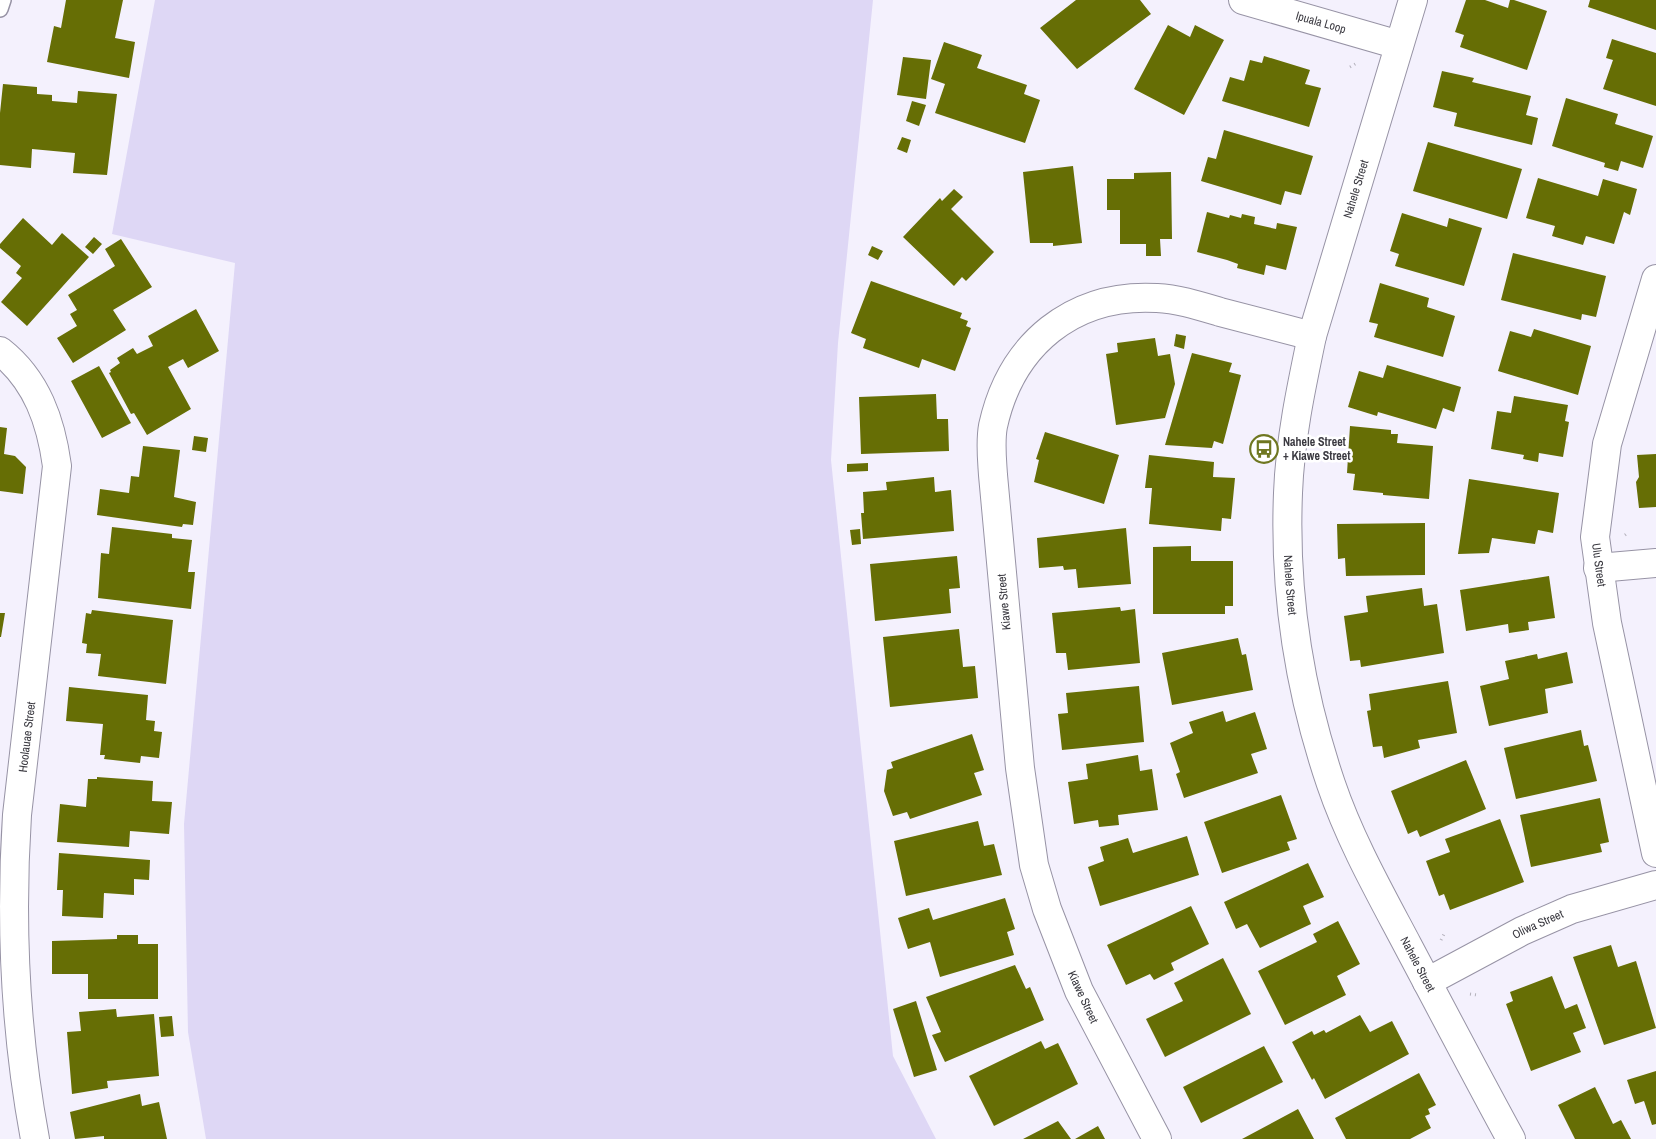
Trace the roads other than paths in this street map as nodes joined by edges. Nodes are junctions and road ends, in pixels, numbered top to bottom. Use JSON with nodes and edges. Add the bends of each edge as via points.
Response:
{"nodes":[{"id":1,"x":3,"y":0,"type":"edge"},
{"id":2,"x":1243,"y":0,"type":"edge"},
{"id":3,"x":1413,"y":0,"type":"edge"},
{"id":4,"x":0,"y":9,"type":"edge"},
{"id":5,"x":1399,"y":46,"type":"junction"},
{"id":6,"x":1656,"y":279,"type":"edge"},
{"id":7,"x":1312,"y":336,"type":"junction"},
{"id":8,"x":0,"y":351,"type":"edge"},
{"id":9,"x":1656,"y":563,"type":"edge"},
{"id":10,"x":1598,"y":568,"type":"junction"},
{"id":11,"x":1656,"y":852,"type":"edge"},
{"id":12,"x":1656,"y":885,"type":"edge"},
{"id":13,"x":1427,"y":982,"type":"junction"},
{"id":14,"x":35,"y":1139,"type":"edge"},
{"id":15,"x":1157,"y":1139,"type":"edge"},
{"id":16,"x":1511,"y":1139,"type":"edge"}],
"edges":[{"from":1,"to":4,"type":"lane"},
{"from":2,"to":5,"type":"street","name":"Ipuala Loop"},
{"from":3,"to":5,"type":"street","name":"Nahele Street"},
{"from":5,"to":7,"type":"street","name":"Nahele Street"},
{"from":6,"to":10,"type":"street","name":"Ulu Street","via":[[1607,444],[1595,537]]},
{"from":7,"to":13,"type":"street","name":"Nahele Street","via":[[1300,393],[1288,492],[1287,560],[1296,650],[1331,785],[1374,883]]},
{"from":7,"to":15,"type":"street","name":"Kiawe Street","via":[[1180,301],[1134,298],[1107,303],[1066,317],[1046,331],[1016,368],[1000,401],[993,427],[993,475],[1020,768],[1034,865],[1076,984]]},
{"from":8,"to":14,"type":"street","name":"Hoolauae Street","via":[[20,370],[35,391],[53,437],[57,466],[17,815],[15,859],[14,967],[22,1063]]},
{"from":9,"to":10,"type":"street"},
{"from":10,"to":11,"type":"street","name":"Ulu Street","via":[[1606,623]]},
{"from":12,"to":13,"type":"street","name":"Oliwa Street","via":[[1572,909],[1522,931]]},
{"from":13,"to":16,"type":"street","name":"Nahele Street"}]}
